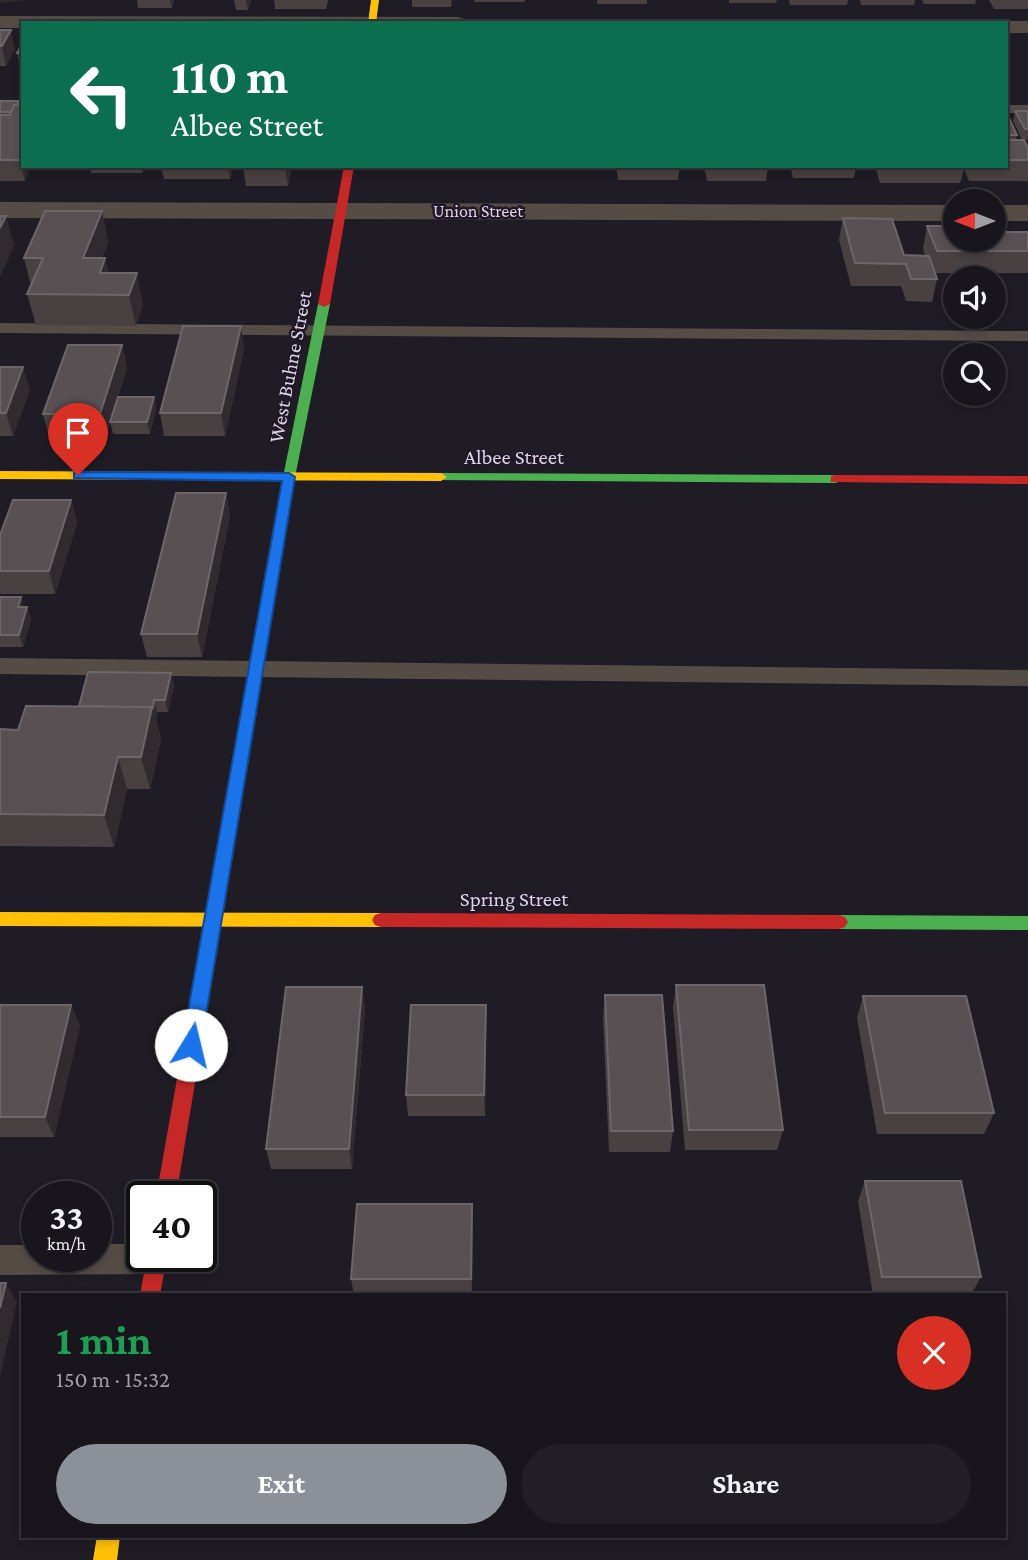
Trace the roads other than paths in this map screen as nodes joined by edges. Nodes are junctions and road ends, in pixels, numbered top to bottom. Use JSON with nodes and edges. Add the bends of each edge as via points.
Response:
{"nodes":[{"id":1,"x":375,"y":0,"type":"edge"},
{"id":2,"x":372,"y":21,"type":"edge"},
{"id":3,"x":0,"y":22,"type":"edge"},
{"id":4,"x":21,"y":22,"type":"edge"},
{"id":5,"x":1008,"y":27,"type":"edge"},
{"id":6,"x":1028,"y":27,"type":"edge"},
{"id":7,"x":1008,"y":109,"type":"edge"},
{"id":8,"x":1028,"y":109,"type":"edge"},
{"id":9,"x":349,"y":168,"type":"edge"},
{"id":10,"x":0,"y":210,"type":"edge"},
{"id":11,"x":341,"y":211,"type":"junction"},
{"id":12,"x":943,"y":213,"type":"edge"},
{"id":13,"x":1006,"y":213,"type":"edge"},
{"id":14,"x":1028,"y":213,"type":"edge"},
{"id":15,"x":0,"y":328,"type":"edge"},
{"id":16,"x":319,"y":330,"type":"junction"},
{"id":17,"x":1028,"y":336,"type":"edge"},
{"id":18,"x":0,"y":475,"type":"edge"},
{"id":19,"x":289,"y":477,"type":"junction"},
{"id":20,"x":1028,"y":480,"type":"edge"},
{"id":21,"x":0,"y":666,"type":"edge"},
{"id":22,"x":257,"y":668,"type":"junction"},
{"id":23,"x":1028,"y":678,"type":"edge"},
{"id":24,"x":0,"y":919,"type":"edge"},
{"id":25,"x":212,"y":919,"type":"junction"},
{"id":26,"x":1028,"y":923,"type":"edge"},
{"id":27,"x":169,"y":1181,"type":"edge"},
{"id":28,"x":126,"y":1258,"type":"edge"},
{"id":29,"x":0,"y":1260,"type":"edge"},
{"id":30,"x":154,"y":1272,"type":"edge"},
{"id":31,"x":150,"y":1293,"type":"edge"},
{"id":32,"x":109,"y":1538,"type":"edge"},
{"id":33,"x":105,"y":1560,"type":"edge"}],
"edges":[{"from":1,"to":2,"type":"street"},
{"from":3,"to":4,"type":"street"},
{"from":5,"to":6,"type":"street"},
{"from":7,"to":8,"type":"lane"},
{"from":9,"to":11,"type":"street","name":"West Buhne Street"},
{"from":10,"to":11,"type":"street","name":"Union Street"},
{"from":11,"to":12,"type":"street","name":"Union Street"},
{"from":11,"to":16,"type":"street","name":"West Buhne Street"},
{"from":13,"to":14,"type":"street"},
{"from":15,"to":16,"type":"lane"},
{"from":16,"to":17,"type":"lane"},
{"from":16,"to":19,"type":"street","name":"West Buhne Street"},
{"from":18,"to":19,"type":"street","name":"Albee Street"},
{"from":19,"to":20,"type":"street","name":"Albee Street"},
{"from":19,"to":22,"type":"street","name":"West Buhne Street"},
{"from":21,"to":22,"type":"lane"},
{"from":22,"to":23,"type":"lane"},
{"from":22,"to":25,"type":"street","name":"West Buhne Street"},
{"from":24,"to":25,"type":"street","name":"Spring Street"},
{"from":25,"to":26,"type":"street","name":"Spring Street"},
{"from":25,"to":27,"type":"street","name":"West Buhne Street"},
{"from":28,"to":29,"type":"lane"},
{"from":30,"to":31,"type":"street"},
{"from":32,"to":33,"type":"street"}]}
